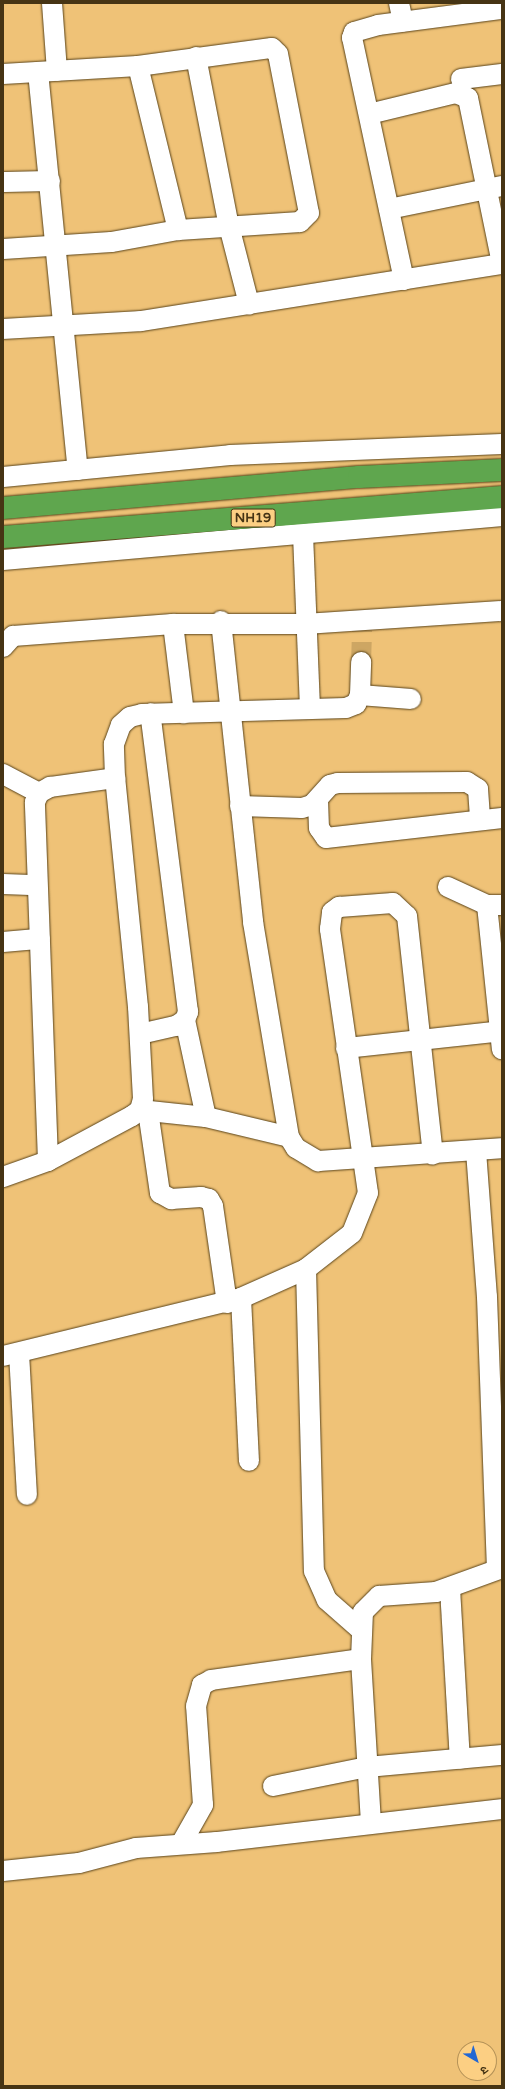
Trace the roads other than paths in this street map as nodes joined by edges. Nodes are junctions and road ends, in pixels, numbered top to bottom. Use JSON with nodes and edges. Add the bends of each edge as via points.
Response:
{"nodes":[{"id":1,"x":52,"y":3,"type":"edge"},
{"id":2,"x":465,"y":8,"type":"edge"},
{"id":3,"x":502,"y":9,"type":"edge"},
{"id":4,"x":401,"y":12,"type":"edge"},
{"id":5,"x":196,"y":57,"type":"junction"},
{"id":6,"x":138,"y":66,"type":"junction"},
{"id":7,"x":47,"y":71,"type":"junction"},
{"id":8,"x":3,"y":74,"type":"edge"},
{"id":9,"x":502,"y":74,"type":"edge"},
{"id":10,"x":462,"y":79,"type":"dead end"},
{"id":11,"x":369,"y":114,"type":"junction"},
{"id":12,"x":50,"y":181,"type":"junction"},
{"id":13,"x":3,"y":182,"type":"edge"},
{"id":14,"x":494,"y":187,"type":"edge"},
{"id":15,"x":389,"y":209,"type":"junction"},
{"id":16,"x":229,"y":226,"type":"junction"},
{"id":17,"x":178,"y":230,"type":"junction"},
{"id":18,"x":57,"y":247,"type":"junction"},
{"id":19,"x":3,"y":250,"type":"edge"},
{"id":20,"x":502,"y":264,"type":"edge"},
{"id":21,"x":404,"y":280,"type":"junction"},
{"id":22,"x":249,"y":304,"type":"junction"},
{"id":23,"x":65,"y":326,"type":"junction"},
{"id":24,"x":3,"y":329,"type":"edge"},
{"id":25,"x":502,"y":444,"type":"edge"},
{"id":26,"x":78,"y":470,"type":"junction"},
{"id":27,"x":502,"y":470,"type":"edge"},
{"id":28,"x":3,"y":477,"type":"edge"},
{"id":29,"x":502,"y":497,"type":"edge"},
{"id":30,"x":3,"y":508,"type":"edge"},
{"id":31,"x":502,"y":516,"type":"edge"},
{"id":32,"x":303,"y":534,"type":"junction"},
{"id":33,"x":3,"y":537,"type":"edge"},
{"id":34,"x":3,"y":560,"type":"edge"},
{"id":35,"x":502,"y":611,"type":"edge"},
{"id":36,"x":221,"y":621,"type":"junction"},
{"id":37,"x":173,"y":624,"type":"junction"},
{"id":38,"x":305,"y":624,"type":"junction"},
{"id":39,"x":3,"y":647,"type":"edge"},
{"id":40,"x":361,"y":662,"type":"tunnel mouth"},
{"id":41,"x":360,"y":695,"type":"junction"},
{"id":42,"x":411,"y":699,"type":"dead end"},
{"id":43,"x":310,"y":709,"type":"junction"},
{"id":44,"x":231,"y":712,"type":"junction"},
{"id":45,"x":184,"y":713,"type":"junction"},
{"id":46,"x":150,"y":714,"type":"junction"},
{"id":47,"x":3,"y":774,"type":"edge"},
{"id":48,"x":116,"y":778,"type":"junction"},
{"id":49,"x":39,"y":793,"type":"junction"},
{"id":50,"x":318,"y":800,"type":"junction"},
{"id":51,"x":240,"y":806,"type":"junction"},
{"id":52,"x":502,"y":818,"type":"edge"},
{"id":53,"x":480,"y":820,"type":"junction"},
{"id":54,"x":3,"y":884,"type":"edge"},
{"id":55,"x":37,"y":885,"type":"junction"},
{"id":56,"x":448,"y":887,"type":"dead end"},
{"id":57,"x":495,"y":905,"type":"edge"},
{"id":58,"x":40,"y":939,"type":"junction"},
{"id":59,"x":3,"y":942,"type":"edge"},
{"id":60,"x":185,"y":1020,"type":"junction"},
{"id":61,"x":140,"y":1034,"type":"junction"},
{"id":62,"x":501,"y":1037,"type":"edge"},
{"id":63,"x":422,"y":1039,"type":"junction"},
{"id":64,"x":346,"y":1048,"type":"junction"},
{"id":65,"x":144,"y":1110,"type":"junction"},
{"id":66,"x":206,"y":1116,"type":"junction"},
{"id":67,"x":289,"y":1137,"type":"junction"},
{"id":68,"x":502,"y":1148,"type":"edge"},
{"id":69,"x":476,"y":1150,"type":"junction"},
{"id":70,"x":433,"y":1155,"type":"junction"},
{"id":71,"x":48,"y":1161,"type":"junction"},
{"id":72,"x":365,"y":1161,"type":"junction"},
{"id":73,"x":3,"y":1177,"type":"edge"},
{"id":74,"x":306,"y":1269,"type":"junction"},
{"id":75,"x":494,"y":1298,"type":"edge"},
{"id":76,"x":234,"y":1301,"type":"junction"},
{"id":77,"x":11,"y":1355,"type":"edge"},
{"id":78,"x":249,"y":1461,"type":"dead end"},
{"id":79,"x":27,"y":1495,"type":"dead end"},
{"id":80,"x":500,"y":1568,"type":"edge"},
{"id":81,"x":450,"y":1588,"type":"junction"},
{"id":82,"x":360,"y":1629,"type":"junction"},
{"id":83,"x":361,"y":1658,"type":"junction"},
{"id":84,"x":502,"y":1755,"type":"edge"},
{"id":85,"x":460,"y":1759,"type":"junction"},
{"id":86,"x":367,"y":1767,"type":"junction"},
{"id":87,"x":273,"y":1786,"type":"dead end"},
{"id":88,"x":502,"y":1809,"type":"edge"},
{"id":89,"x":370,"y":1823,"type":"junction"},
{"id":90,"x":182,"y":1844,"type":"junction"},
{"id":91,"x":3,"y":1871,"type":"edge"}],
"edges":[{"from":1,"to":7,"type":"street"},
{"from":2,"to":3,"type":"street"},
{"from":2,"to":4,"type":"street"},
{"from":4,"to":11,"type":"street","via":[[354,32],[352,38]]},
{"from":5,"to":6,"type":"street"},
{"from":5,"to":16,"type":"street"},
{"from":5,"to":16,"type":"street","via":[[268,46],[276,50],[304,183],[309,213],[305,220]]},
{"from":6,"to":7,"type":"street"},
{"from":6,"to":17,"type":"street"},
{"from":7,"to":8,"type":"street"},
{"from":7,"to":12,"type":"street"},
{"from":9,"to":10,"type":"street"},
{"from":11,"to":14,"type":"street","via":[[456,93],[465,95]]},
{"from":11,"to":15,"type":"street"},
{"from":12,"to":13,"type":"street"},
{"from":12,"to":18,"type":"street"},
{"from":14,"to":15,"type":"street"},
{"from":14,"to":20,"type":"street"},
{"from":15,"to":21,"type":"street"},
{"from":16,"to":17,"type":"street"},
{"from":16,"to":22,"type":"street"},
{"from":17,"to":18,"type":"street","via":[[128,240]]},
{"from":18,"to":19,"type":"street"},
{"from":18,"to":23,"type":"street"},
{"from":20,"to":21,"type":"street"},
{"from":21,"to":22,"type":"street"},
{"from":22,"to":23,"type":"street","via":[[141,321]]},
{"from":23,"to":24,"type":"street"},
{"from":23,"to":26,"type":"street"},
{"from":25,"to":26,"type":"street","via":[[230,455]]},
{"from":26,"to":28,"type":"street"},
{"from":27,"to":30,"type":"highway","number":"NH19","via":[[359,477]]},
{"from":29,"to":33,"type":"highway","number":"NH19"},
{"from":31,"to":32,"type":"street"},
{"from":32,"to":34,"type":"street"},
{"from":32,"to":38,"type":"street"},
{"from":35,"to":38,"type":"street","via":[[363,624]]},
{"from":36,"to":37,"type":"street"},
{"from":36,"to":38,"type":"street"},
{"from":36,"to":44,"type":"street"},
{"from":37,"to":39,"type":"street","via":[[13,636]]},
{"from":37,"to":45,"type":"street"},
{"from":38,"to":43,"type":"street"},
{"from":40,"to":41,"type":"street"},
{"from":41,"to":42,"type":"street"},
{"from":41,"to":43,"type":"street","via":[[356,704],[346,708]]},
{"from":43,"to":44,"type":"street"},
{"from":44,"to":45,"type":"street"},
{"from":44,"to":51,"type":"street"},
{"from":45,"to":46,"type":"street"},
{"from":46,"to":48,"type":"street","via":[[130,717],[116,733]]},
{"from":46,"to":60,"type":"street","via":[[188,1002]]},
{"from":47,"to":49,"type":"street"},
{"from":48,"to":49,"type":"street","via":[[50,787]]},
{"from":48,"to":61,"type":"street"},
{"from":49,"to":55,"type":"street","via":[[34,814]]},
{"from":50,"to":51,"type":"street","via":[[302,808]]},
{"from":50,"to":53,"type":"street","via":[[319,828],[326,838]]},
{"from":50,"to":53,"type":"street","via":[[330,785],[338,783],[467,782],[478,789]]},
{"from":51,"to":67,"type":"street","via":[[253,922]]},
{"from":52,"to":53,"type":"street"},
{"from":54,"to":55,"type":"street"},
{"from":55,"to":58,"type":"street"},
{"from":56,"to":57,"type":"street"},
{"from":57,"to":62,"type":"street"},
{"from":58,"to":59,"type":"street"},
{"from":58,"to":71,"type":"street"},
{"from":60,"to":61,"type":"street","via":[[176,1026]]},
{"from":60,"to":66,"type":"street"},
{"from":61,"to":65,"type":"street","via":[[145,1089]]},
{"from":62,"to":63,"type":"street"},
{"from":63,"to":64,"type":"street"},
{"from":63,"to":64,"type":"street","via":[[407,916],[402,908],[384,902],[339,907],[329,919]]},
{"from":63,"to":70,"type":"street"},
{"from":64,"to":72,"type":"street"},
{"from":65,"to":66,"type":"street"},
{"from":65,"to":71,"type":"street"},
{"from":65,"to":76,"type":"street","via":[[160,1193],[171,1199],[201,1197],[214,1206]]},
{"from":66,"to":67,"type":"street"},
{"from":67,"to":72,"type":"street","via":[[296,1148],[318,1161]]},
{"from":68,"to":69,"type":"street"},
{"from":69,"to":70,"type":"street"},
{"from":69,"to":75,"type":"street"},
{"from":70,"to":72,"type":"street"},
{"from":71,"to":73,"type":"street"},
{"from":72,"to":74,"type":"street","via":[[368,1193],[355,1228],[333,1250]]},
{"from":74,"to":76,"type":"street"},
{"from":74,"to":82,"type":"street","via":[[314,1571],[327,1600]]},
{"from":75,"to":80,"type":"street"},
{"from":76,"to":77,"type":"street"},
{"from":76,"to":78,"type":"street"},
{"from":77,"to":79,"type":"street"},
{"from":80,"to":81,"type":"street"},
{"from":81,"to":82,"type":"street","via":[[436,1592],[379,1596],[363,1612]]},
{"from":81,"to":85,"type":"street"},
{"from":82,"to":83,"type":"street"},
{"from":83,"to":86,"type":"street"},
{"from":83,"to":90,"type":"street","via":[[211,1680],[202,1685],[196,1706],[203,1805]]},
{"from":84,"to":85,"type":"street"},
{"from":85,"to":86,"type":"street"},
{"from":86,"to":87,"type":"street"},
{"from":86,"to":89,"type":"street"},
{"from":88,"to":89,"type":"street"},
{"from":89,"to":90,"type":"street"},
{"from":90,"to":91,"type":"street","via":[[113,1852],[79,1863]]}]}
